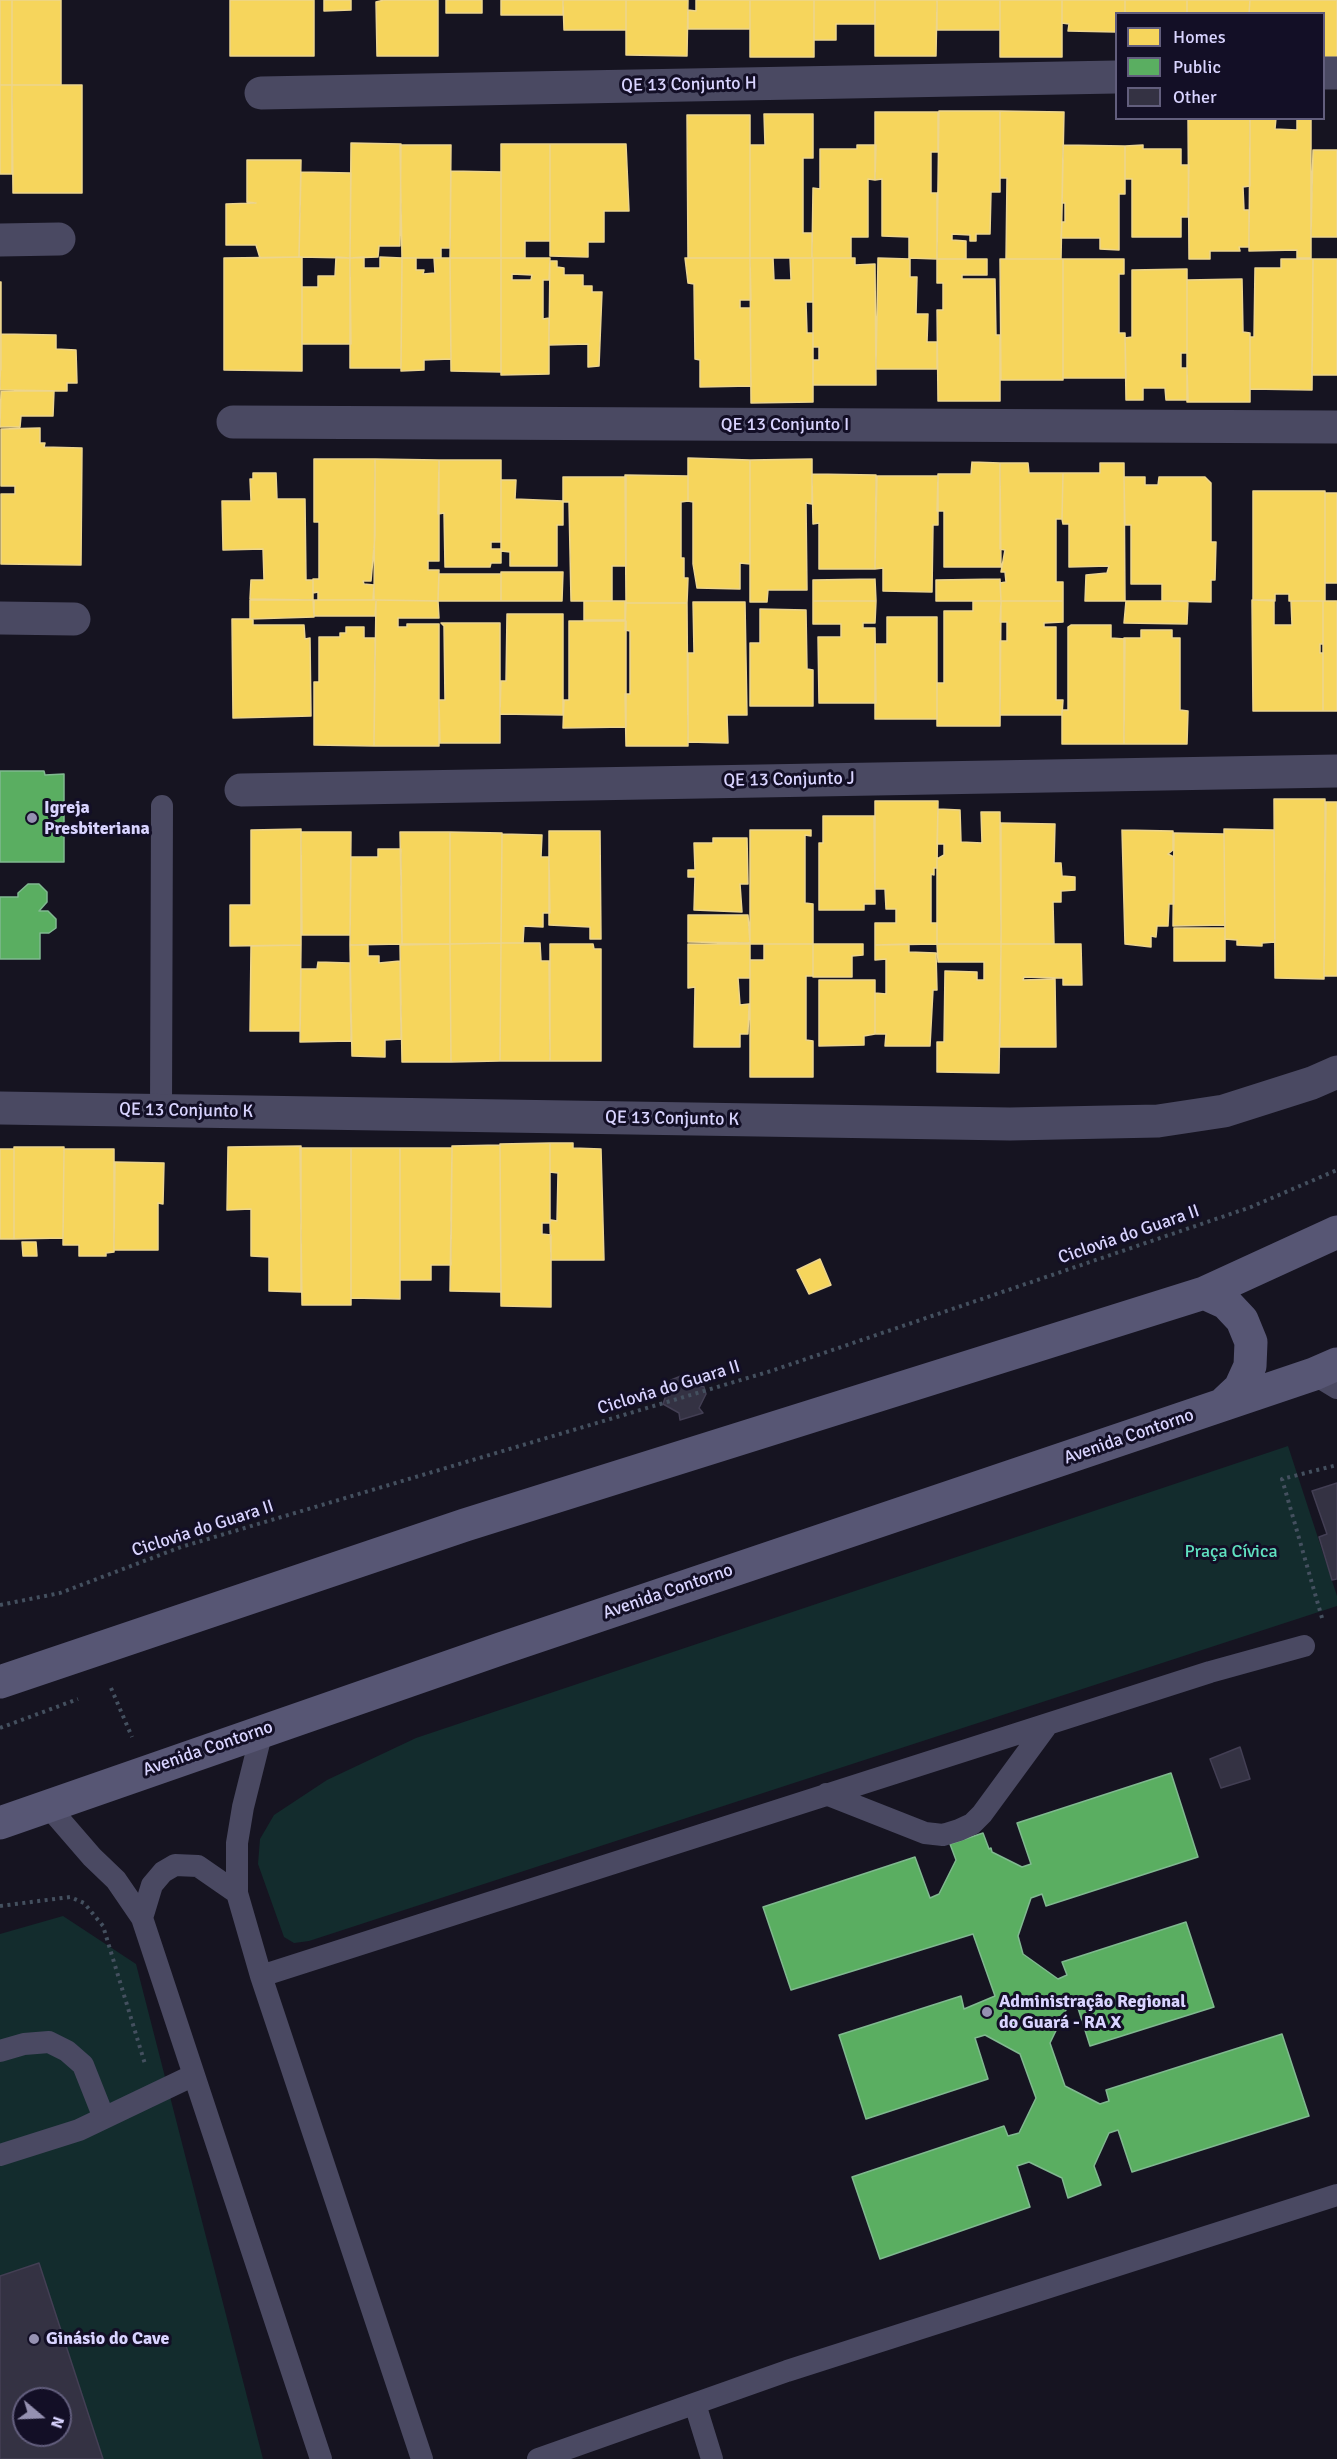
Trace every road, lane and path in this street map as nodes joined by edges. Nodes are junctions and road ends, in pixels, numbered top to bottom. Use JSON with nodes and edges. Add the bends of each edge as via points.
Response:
{"nodes":[{"id":1,"x":1115,"y":77,"type":"edge"},
{"id":2,"x":261,"y":93,"type":"dead end"},
{"id":3,"x":59,"y":239,"type":"dead end"},
{"id":4,"x":0,"y":240,"type":"edge"},
{"id":5,"x":233,"y":422,"type":"dead end"},
{"id":6,"x":1337,"y":427,"type":"edge"},
{"id":7,"x":0,"y":618,"type":"edge"},
{"id":8,"x":74,"y":619,"type":"dead end"},
{"id":9,"x":1337,"y":771,"type":"edge"},
{"id":10,"x":241,"y":790,"type":"dead end"},
{"id":11,"x":162,"y":806,"type":"dead end"},
{"id":12,"x":1337,"y":1072,"type":"edge"},
{"id":13,"x":0,"y":1107,"type":"edge"},
{"id":14,"x":161,"y":1110,"type":"junction"},
{"id":15,"x":1337,"y":1170,"type":"edge"},
{"id":16,"x":1337,"y":1232,"type":"edge"},
{"id":17,"x":1204,"y":1293,"type":"junction"},
{"id":18,"x":1329,"y":1375,"type":"edge"},
{"id":19,"x":1223,"y":1404,"type":"junction"},
{"id":20,"x":1337,"y":1465,"type":"edge"},
{"id":21,"x":0,"y":1605,"type":"edge"},
{"id":22,"x":1325,"y":1628,"type":"dead end"},
{"id":23,"x":1304,"y":1646,"type":"dead end"},
{"id":24,"x":0,"y":1682,"type":"edge"},
{"id":25,"x":101,"y":1691,"type":"dead end"},
{"id":26,"x":79,"y":1699,"type":"dead end"},
{"id":27,"x":1048,"y":1724,"type":"junction"},
{"id":28,"x":0,"y":1728,"type":"edge"},
{"id":29,"x":262,"y":1731,"type":"junction"},
{"id":30,"x":146,"y":1771,"type":"junction"},
{"id":31,"x":826,"y":1794,"type":"junction"},
{"id":32,"x":47,"y":1805,"type":"junction"},
{"id":33,"x":0,"y":1823,"type":"edge"},
{"id":34,"x":237,"y":1893,"type":"junction"},
{"id":35,"x":0,"y":1906,"type":"edge"},
{"id":36,"x":142,"y":1918,"type":"junction"},
{"id":37,"x":261,"y":1976,"type":"junction"},
{"id":38,"x":0,"y":2051,"type":"edge"},
{"id":39,"x":194,"y":2075,"type":"junction"},
{"id":40,"x":154,"y":2094,"type":"junction"},
{"id":41,"x":104,"y":2118,"type":"junction"},
{"id":42,"x":0,"y":2155,"type":"edge"},
{"id":43,"x":1337,"y":2195,"type":"edge"},
{"id":44,"x":694,"y":2404,"type":"junction"},
{"id":45,"x":321,"y":2459,"type":"edge"},
{"id":46,"x":422,"y":2459,"type":"edge"},
{"id":47,"x":538,"y":2459,"type":"edge"},
{"id":48,"x":712,"y":2459,"type":"edge"}],
"edges":[{"from":1,"to":2,"type":"street","name":"QE 13 Conjunto H"},
{"from":3,"to":4,"type":"street"},
{"from":5,"to":6,"type":"street","name":"QE 13 Conjunto I"},
{"from":7,"to":8,"type":"street"},
{"from":9,"to":10,"type":"street","name":"QE 13 Conjunto J"},
{"from":11,"to":14,"type":"lane"},
{"from":12,"to":14,"type":"street","name":"QE 13 Conjunto K","via":[[1224,1111],[1158,1121],[1010,1124]]},
{"from":13,"to":14,"type":"street","name":"QE 13 Conjunto K"},
{"from":15,"to":21,"type":"path","name":"Ciclovia do Guara II","via":[[1251,1207],[771,1371],[181,1546],[60,1593]]},
{"from":16,"to":17,"type":"main road"},
{"from":17,"to":19,"type":"main road","via":[[1226,1303],[1242,1320],[1251,1342],[1250,1366],[1240,1388]]},
{"from":17,"to":24,"type":"main road","via":[[465,1525]]},
{"from":18,"to":19,"type":"main road","name":"Avenida Contorno"},
{"from":19,"to":29,"type":"main road","name":"Avenida Contorno"},
{"from":20,"to":22,"type":"path","via":[[1282,1479]]},
{"from":23,"to":27,"type":"lane"},
{"from":25,"to":30,"type":"path","via":[[112,1687]]},
{"from":26,"to":28,"type":"path"},
{"from":27,"to":31,"type":"lane"},
{"from":27,"to":31,"type":"lane","via":[[982,1814],[972,1824],[943,1835],[925,1833]]},
{"from":29,"to":30,"type":"main road","name":"Avenida Contorno"},
{"from":29,"to":34,"type":"lane","via":[[237,1843]]},
{"from":30,"to":32,"type":"main road","name":"Avenida Contorno"},
{"from":31,"to":37,"type":"lane"},
{"from":32,"to":33,"type":"main road","name":"Avenida Contorno"},
{"from":32,"to":36,"type":"lane","via":[[116,1880]]},
{"from":34,"to":36,"type":"lane","via":[[198,1866],[175,1865],[152,1885]]},
{"from":34,"to":37,"type":"lane"},
{"from":35,"to":40,"type":"path","via":[[70,1897],[84,1903],[103,1926]]},
{"from":36,"to":39,"type":"lane"},
{"from":37,"to":46,"type":"lane"},
{"from":38,"to":41,"type":"lane","via":[[48,2042],[67,2051],[83,2065]]},
{"from":39,"to":40,"type":"lane"},
{"from":39,"to":45,"type":"lane"},
{"from":40,"to":41,"type":"lane"},
{"from":41,"to":42,"type":"lane"},
{"from":43,"to":44,"type":"lane"},
{"from":44,"to":47,"type":"lane"},
{"from":44,"to":48,"type":"lane"}]}
